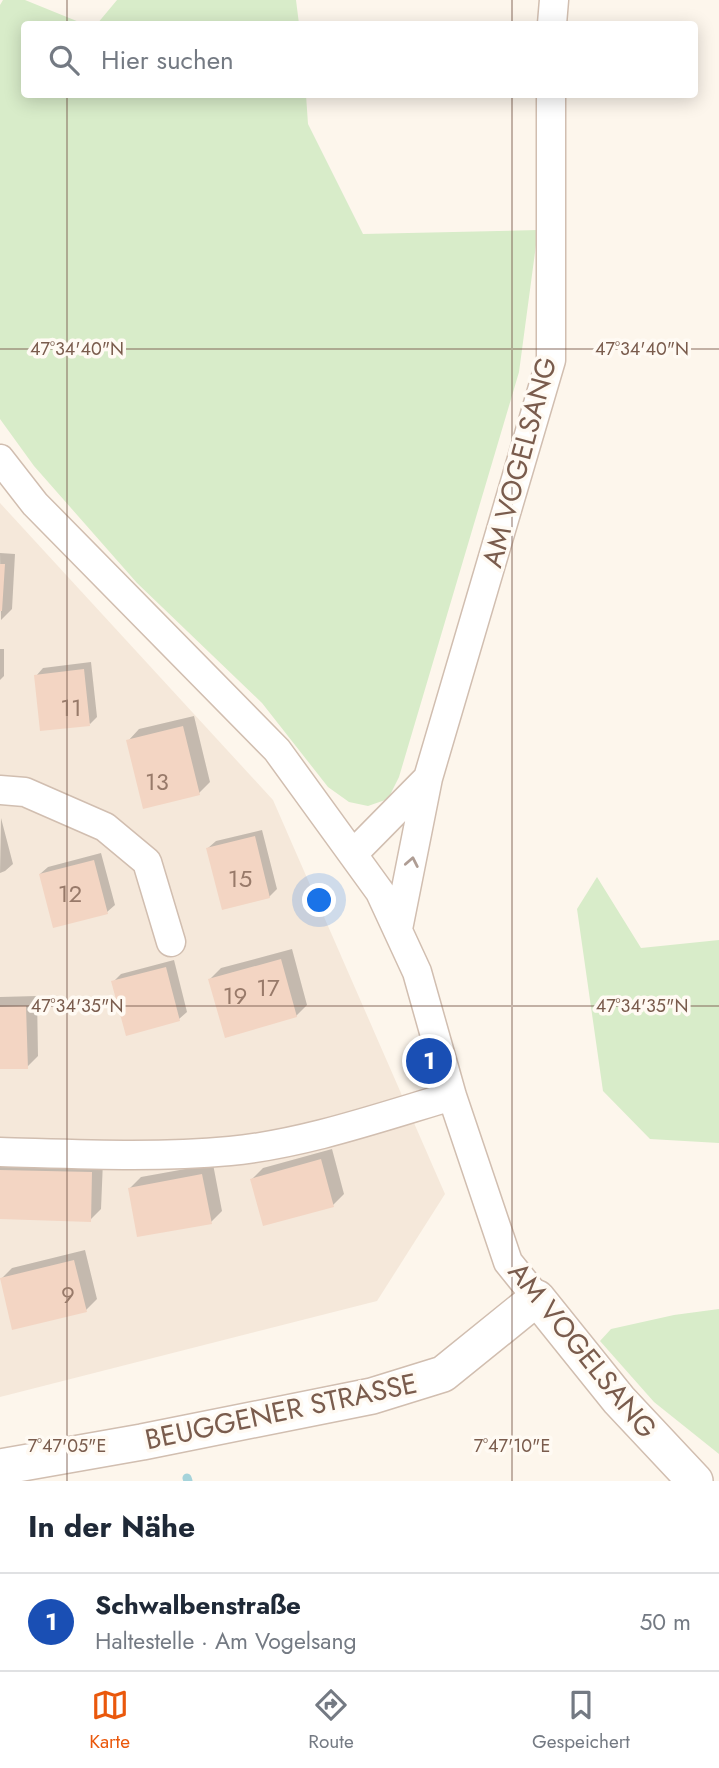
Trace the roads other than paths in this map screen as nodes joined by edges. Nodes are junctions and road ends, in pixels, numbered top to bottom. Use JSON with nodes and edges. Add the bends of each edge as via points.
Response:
{"nodes":[{"id":1,"x":554,"y":0,"type":"edge"},
{"id":2,"x":552,"y":21,"type":"edge"},
{"id":3,"x":551,"y":98,"type":"edge"},
{"id":4,"x":0,"y":459,"type":"edge"},
{"id":5,"x":428,"y":778,"type":"junction"},
{"id":6,"x":0,"y":790,"type":"edge"},
{"id":7,"x":353,"y":854,"type":"junction"},
{"id":8,"x":398,"y":929,"type":"junction"},
{"id":9,"x":171,"y":942,"type":"dead end"},
{"id":10,"x":452,"y":1096,"type":"junction"},
{"id":11,"x":0,"y":1152,"type":"edge"},
{"id":12,"x":537,"y":1298,"type":"junction"},
{"id":13,"x":0,"y":1467,"type":"edge"},
{"id":14,"x":695,"y":1481,"type":"edge"}],
"edges":[{"from":1,"to":2,"type":"street"},
{"from":3,"to":5,"type":"street","name":"AM VOGELSANG","via":[[551,360]]},
{"from":4,"to":7,"type":"street","name":"AM VOGELSANG","via":[[35,504],[277,750]]},
{"from":5,"to":7,"type":"street","name":"AM VOGELSANG"},
{"from":8,"to":5,"type":"street","name":"AM VOGELSANG","one_way":true},
{"from":6,"to":9,"type":"street","via":[[25,792],[105,827],[147,862]]},
{"from":7,"to":8,"type":"street","name":"AM VOGELSANG","via":[[380,892]]},
{"from":8,"to":10,"type":"street","name":"AM VOGELSANG","via":[[417,972]]},
{"from":10,"to":11,"type":"street","via":[[318,1135],[231,1151]]},
{"from":10,"to":12,"type":"street","name":"AM VOGELSANG","via":[[508,1262]]},
{"from":12,"to":13,"type":"street","name":"BEUGGENER STRASSE","via":[[443,1374],[372,1396]]},
{"from":12,"to":14,"type":"street","name":"AM VOGELSANG","via":[[619,1400]]}]}
